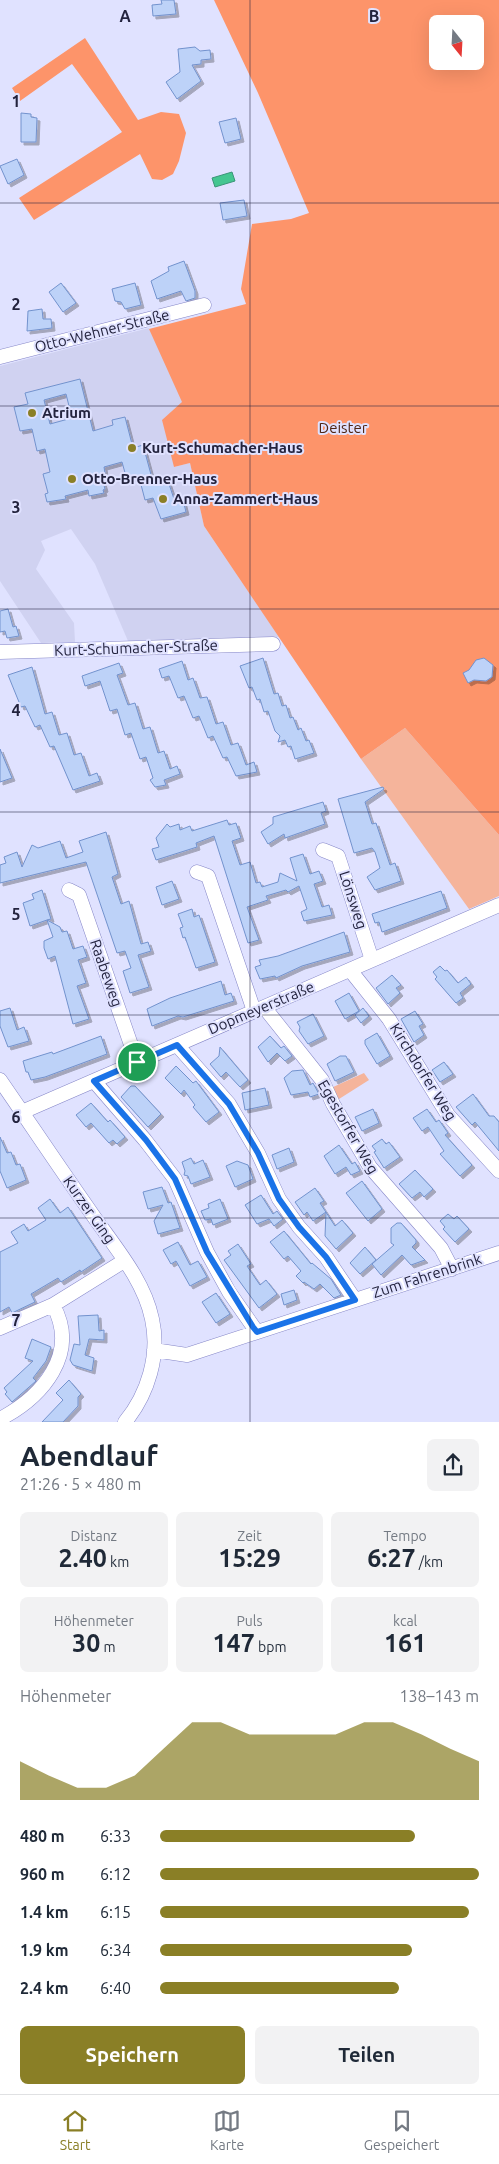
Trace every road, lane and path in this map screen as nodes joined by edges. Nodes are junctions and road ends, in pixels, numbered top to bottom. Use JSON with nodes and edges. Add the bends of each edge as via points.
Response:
{"nodes":[{"id":1,"x":204,"y":305,"type":"dead end"},
{"id":2,"x":0,"y":357,"type":"edge"},
{"id":3,"x":273,"y":644,"type":"dead end"},
{"id":4,"x":0,"y":652,"type":"edge"},
{"id":5,"x":323,"y":850,"type":"dead end"},
{"id":6,"x":197,"y":872,"type":"dead end"},
{"id":7,"x":69,"y":890,"type":"dead end"},
{"id":8,"x":499,"y":905,"type":"edge"},
{"id":9,"x":372,"y":960,"type":"junction"},
{"id":10,"x":350,"y":970,"type":"junction"},
{"id":11,"x":259,"y":1009,"type":"junction"},
{"id":12,"x":177,"y":1045,"type":"junction"},
{"id":13,"x":137,"y":1062,"type":"junction"},
{"id":14,"x":0,"y":1080,"type":"edge"},
{"id":15,"x":94,"y":1081,"type":"junction"},
{"id":16,"x":22,"y":1112,"type":"junction"},
{"id":17,"x":499,"y":1171,"type":"edge"},
{"id":18,"x":499,"y":1253,"type":"edge"},
{"id":19,"x":124,"y":1261,"type":"junction"},
{"id":20,"x":452,"y":1268,"type":"junction"},
{"id":21,"x":355,"y":1300,"type":"junction"},
{"id":22,"x":53,"y":1305,"type":"junction"},
{"id":23,"x":0,"y":1328,"type":"edge"},
{"id":24,"x":257,"y":1332,"type":"junction"},
{"id":25,"x":154,"y":1350,"type":"junction"},
{"id":26,"x":0,"y":1419,"type":"edge"},
{"id":27,"x":125,"y":1422,"type":"edge"}],
"edges":[{"from":1,"to":2,"type":"street","name":"Otto-Wehner-Straße"},
{"from":3,"to":4,"type":"street","name":"Kurt-Schumacher-Straße"},
{"from":5,"to":9,"type":"street","name":"Lönsweg","via":[[338,856]]},
{"from":6,"to":11,"type":"street","name":"Egestorfer Weg","via":[[208,876]]},
{"from":7,"to":13,"type":"street","name":"Raabeweg","via":[[79,895]]},
{"from":8,"to":9,"type":"street","name":"Dopmeyerstraße"},
{"from":9,"to":10,"type":"street","name":"Dopmeyerstraße"},
{"from":10,"to":11,"type":"street","name":"Dopmeyerstraße"},
{"from":10,"to":17,"type":"street","name":"Kirchdorfer Weg","via":[[389,1019],[448,1115]]},
{"from":11,"to":12,"type":"street","name":"Dopmeyerstraße"},
{"from":11,"to":20,"type":"street","name":"Egestorfer Weg","via":[[322,1080],[370,1167],[435,1241]]},
{"from":12,"to":13,"type":"street","name":"Dopmeyerstraße"},
{"from":12,"to":21,"type":"street","via":[[229,1104],[258,1153],[279,1199],[326,1257]]},
{"from":13,"to":15,"type":"street","name":"Dopmeyerstraße"},
{"from":14,"to":16,"type":"street","name":"Kurzer Ging"},
{"from":15,"to":16,"type":"street","name":"Dopmeyerstraße"},
{"from":15,"to":24,"type":"street","via":[[175,1179],[207,1252],[229,1292]]},
{"from":16,"to":19,"type":"street","name":"Kurzer Ging"},
{"from":18,"to":20,"type":"street","name":"Zum Fahrenbrink"},
{"from":19,"to":22,"type":"street"},
{"from":19,"to":25,"type":"street","name":"Kurzer Ging","via":[[146,1300],[152,1319]]},
{"from":20,"to":21,"type":"street","name":"Zum Fahrenbrink"},
{"from":21,"to":24,"type":"street","name":"Zum Fahrenbrink"},
{"from":22,"to":23,"type":"street"},
{"from":22,"to":26,"type":"street","via":[[63,1332],[56,1366],[31,1400]]},
{"from":24,"to":25,"type":"street","name":"Zum Fahrenbrink","via":[[187,1354]]},
{"from":25,"to":27,"type":"street","name":"Kurzer Ging","via":[[140,1400]]}]}
